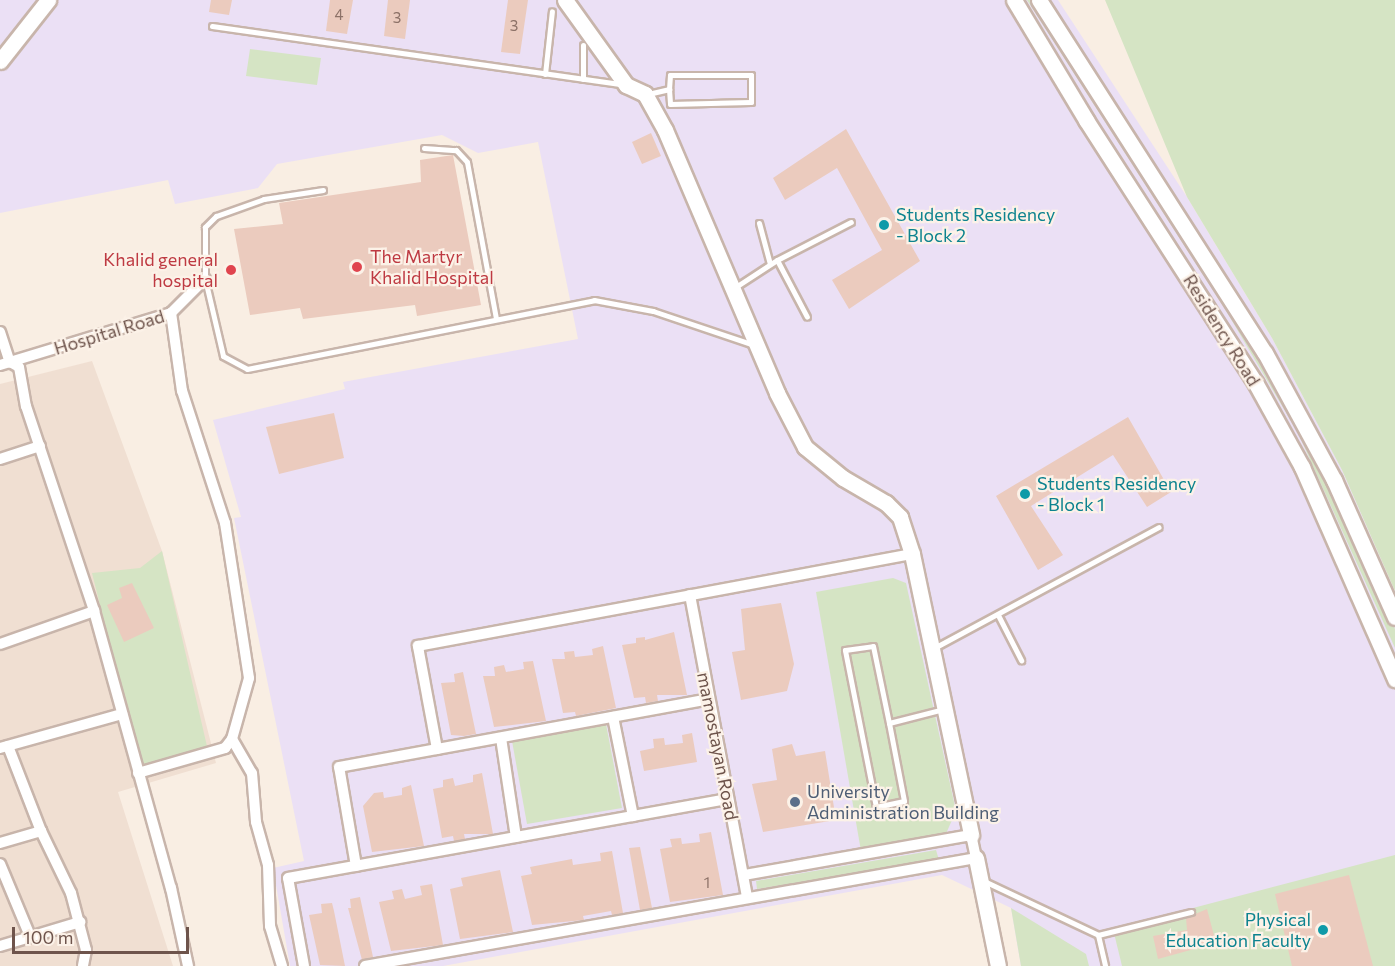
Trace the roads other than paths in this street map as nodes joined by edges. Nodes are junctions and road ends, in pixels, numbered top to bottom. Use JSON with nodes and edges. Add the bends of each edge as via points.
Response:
{"nodes":[{"id":1,"x":48,"y":0,"type":"edge"},
{"id":2,"x":565,"y":0,"type":"edge"},
{"id":3,"x":1014,"y":0,"type":"edge"},
{"id":4,"x":1039,"y":0,"type":"edge"},
{"id":5,"x":552,"y":10,"type":"dead end"},
{"id":6,"x":212,"y":26,"type":"dead end"},
{"id":7,"x":583,"y":45,"type":"dead end"},
{"id":8,"x":0,"y":61,"type":"edge"},
{"id":9,"x":545,"y":74,"type":"junction"},
{"id":10,"x":583,"y":79,"type":"junction"},
{"id":11,"x":626,"y":85,"type":"junction"},
{"id":12,"x":669,"y":89,"type":"junction"},
{"id":13,"x":645,"y":94,"type":"junction"},
{"id":14,"x":423,"y":148,"type":"dead end"},
{"id":15,"x":323,"y":190,"type":"dead end"},
{"id":16,"x":851,"y":222,"type":"dead end"},
{"id":17,"x":759,"y":224,"type":"dead end"},
{"id":18,"x":777,"y":260,"type":"junction"},
{"id":19,"x":770,"y":264,"type":"junction"},
{"id":20,"x":206,"y":279,"type":"junction"},
{"id":21,"x":734,"y":288,"type":"junction"},
{"id":22,"x":171,"y":314,"type":"junction"},
{"id":23,"x":807,"y":317,"type":"dead end"},
{"id":24,"x":496,"y":318,"type":"junction"},
{"id":25,"x":0,"y":332,"type":"edge"},
{"id":26,"x":756,"y":345,"type":"junction"},
{"id":27,"x":5,"y":363,"type":"edge"},
{"id":28,"x":40,"y":446,"type":"junction"},
{"id":29,"x":0,"y":459,"type":"edge"},
{"id":30,"x":1159,"y":527,"type":"dead end"},
{"id":31,"x":912,"y":554,"type":"junction"},
{"id":32,"x":690,"y":596,"type":"junction"},
{"id":33,"x":94,"y":611,"type":"junction"},
{"id":34,"x":998,"y":615,"type":"junction"},
{"id":35,"x":1395,"y":617,"type":"edge"},
{"id":36,"x":0,"y":644,"type":"edge"},
{"id":37,"x":932,"y":649,"type":"junction"},
{"id":38,"x":1021,"y":660,"type":"dead end"},
{"id":39,"x":1395,"y":679,"type":"edge"},
{"id":40,"x":709,"y":699,"type":"junction"},
{"id":41,"x":946,"y":708,"type":"junction"},
{"id":42,"x":122,"y":714,"type":"junction"},
{"id":43,"x":613,"y":717,"type":"junction"},
{"id":44,"x":889,"y":723,"type":"junction"},
{"id":45,"x":501,"y":738,"type":"junction"},
{"id":46,"x":232,"y":739,"type":"junction"},
{"id":47,"x":4,"y":747,"type":"edge"},
{"id":48,"x":437,"y":749,"type":"junction"},
{"id":49,"x":138,"y":773,"type":"junction"},
{"id":50,"x":728,"y":799,"type":"junction"},
{"id":51,"x":633,"y":816,"type":"junction"},
{"id":52,"x":41,"y":831,"type":"junction"},
{"id":53,"x":971,"y":835,"type":"junction"},
{"id":54,"x":516,"y":837,"type":"junction"},
{"id":55,"x":0,"y":843,"type":"edge"},
{"id":56,"x":976,"y":858,"type":"junction"},
{"id":57,"x":0,"y":864,"type":"edge"},
{"id":58,"x":356,"y":866,"type":"junction"},
{"id":59,"x":743,"y":875,"type":"junction"},
{"id":60,"x":980,"y":879,"type":"junction"},
{"id":61,"x":747,"y":897,"type":"junction"},
{"id":62,"x":1191,"y":912,"type":"dead end"},
{"id":63,"x":80,"y":922,"type":"junction"},
{"id":64,"x":1098,"y":935,"type":"junction"},
{"id":65,"x":30,"y":936,"type":"junction"},
{"id":66,"x":0,"y":946,"type":"edge"},
{"id":67,"x":83,"y":966,"type":"edge"},
{"id":68,"x":188,"y":966,"type":"edge"},
{"id":69,"x":282,"y":966,"type":"edge"},
{"id":70,"x":304,"y":966,"type":"edge"},
{"id":71,"x":365,"y":966,"type":"edge"},
{"id":72,"x":998,"y":966,"type":"edge"},
{"id":73,"x":1105,"y":966,"type":"edge"}],
"edges":[{"from":1,"to":8,"type":"street"},
{"from":2,"to":11,"type":"street"},
{"from":3,"to":39,"type":"street","name":"Residency Road","via":[[1268,405],[1347,562]]},
{"from":4,"to":35,"type":"street","name":"Residency Road","via":[[1265,352],[1334,480]]},
{"from":5,"to":9,"type":"lane"},
{"from":6,"to":9,"type":"lane"},
{"from":7,"to":10,"type":"lane"},
{"from":9,"to":10,"type":"lane"},
{"from":10,"to":11,"type":"lane"},
{"from":11,"to":13,"type":"street"},
{"from":12,"to":12,"type":"lane","via":[[670,75],[751,75],[751,102],[670,104]]},
{"from":12,"to":13,"type":"lane"},
{"from":13,"to":21,"type":"street","via":[[692,188]]},
{"from":14,"to":24,"type":"lane","via":[[456,150],[467,162]]},
{"from":15,"to":20,"type":"lane","via":[[264,199],[216,216],[205,227]]},
{"from":16,"to":18,"type":"lane"},
{"from":17,"to":19,"type":"lane"},
{"from":18,"to":19,"type":"lane"},
{"from":18,"to":23,"type":"lane"},
{"from":19,"to":21,"type":"lane"},
{"from":20,"to":22,"type":"street","name":"Hospital Road"},
{"from":20,"to":24,"type":"lane","via":[[223,356],[247,369]]},
{"from":21,"to":26,"type":"street"},
{"from":22,"to":27,"type":"street","name":"Hospital Road"},
{"from":22,"to":46,"type":"street","via":[[182,391],[225,523],[248,653],[247,690]]},
{"from":24,"to":26,"type":"lane","via":[[594,300],[653,311]]},
{"from":25,"to":27,"type":"street"},
{"from":26,"to":31,"type":"street","via":[[805,447],[843,478],[886,503],[900,517]]},
{"from":27,"to":28,"type":"street","via":[[19,367]]},
{"from":28,"to":29,"type":"street"},
{"from":28,"to":33,"type":"street"},
{"from":30,"to":34,"type":"lane"},
{"from":31,"to":32,"type":"street"},
{"from":31,"to":37,"type":"street"},
{"from":32,"to":40,"type":"street","name":"mamostayan Road"},
{"from":32,"to":48,"type":"street","via":[[418,646]]},
{"from":33,"to":36,"type":"street"},
{"from":33,"to":42,"type":"street"},
{"from":34,"to":37,"type":"lane"},
{"from":34,"to":38,"type":"lane"},
{"from":37,"to":41,"type":"street"},
{"from":40,"to":43,"type":"street"},
{"from":40,"to":50,"type":"street","name":"mamostayan Road"},
{"from":41,"to":44,"type":"lane"},
{"from":41,"to":53,"type":"street"},
{"from":42,"to":47,"type":"street"},
{"from":42,"to":49,"type":"street"},
{"from":43,"to":45,"type":"street"},
{"from":43,"to":51,"type":"street"},
{"from":44,"to":44,"type":"lane","via":[[873,646],[845,650],[876,807],[904,801]]},
{"from":45,"to":48,"type":"street"},
{"from":45,"to":54,"type":"street"},
{"from":46,"to":49,"type":"street","via":[[219,751]]},
{"from":46,"to":69,"type":"street","via":[[252,773],[256,822],[268,865],[270,926]]},
{"from":47,"to":52,"type":"street"},
{"from":48,"to":58,"type":"street","via":[[339,767]]},
{"from":49,"to":68,"type":"street","via":[[171,888]]},
{"from":50,"to":51,"type":"street"},
{"from":50,"to":59,"type":"street","name":"mamostayan Road"},
{"from":51,"to":54,"type":"street"},
{"from":52,"to":55,"type":"street"},
{"from":52,"to":63,"type":"street","via":[[71,893]]},
{"from":53,"to":56,"type":"street"},
{"from":53,"to":59,"type":"street"},
{"from":54,"to":58,"type":"street"},
{"from":56,"to":60,"type":"street"},
{"from":56,"to":61,"type":"street"},
{"from":57,"to":65,"type":"street"},
{"from":58,"to":70,"type":"street","via":[[288,878]]},
{"from":59,"to":61,"type":"street","name":"mamostayan Road"},
{"from":60,"to":64,"type":"lane"},
{"from":60,"to":72,"type":"street"},
{"from":61,"to":71,"type":"street"},
{"from":62,"to":64,"type":"lane"},
{"from":63,"to":65,"type":"street"},
{"from":63,"to":67,"type":"street","via":[[86,950]]},
{"from":64,"to":73,"type":"lane"},
{"from":65,"to":66,"type":"street"}]}
